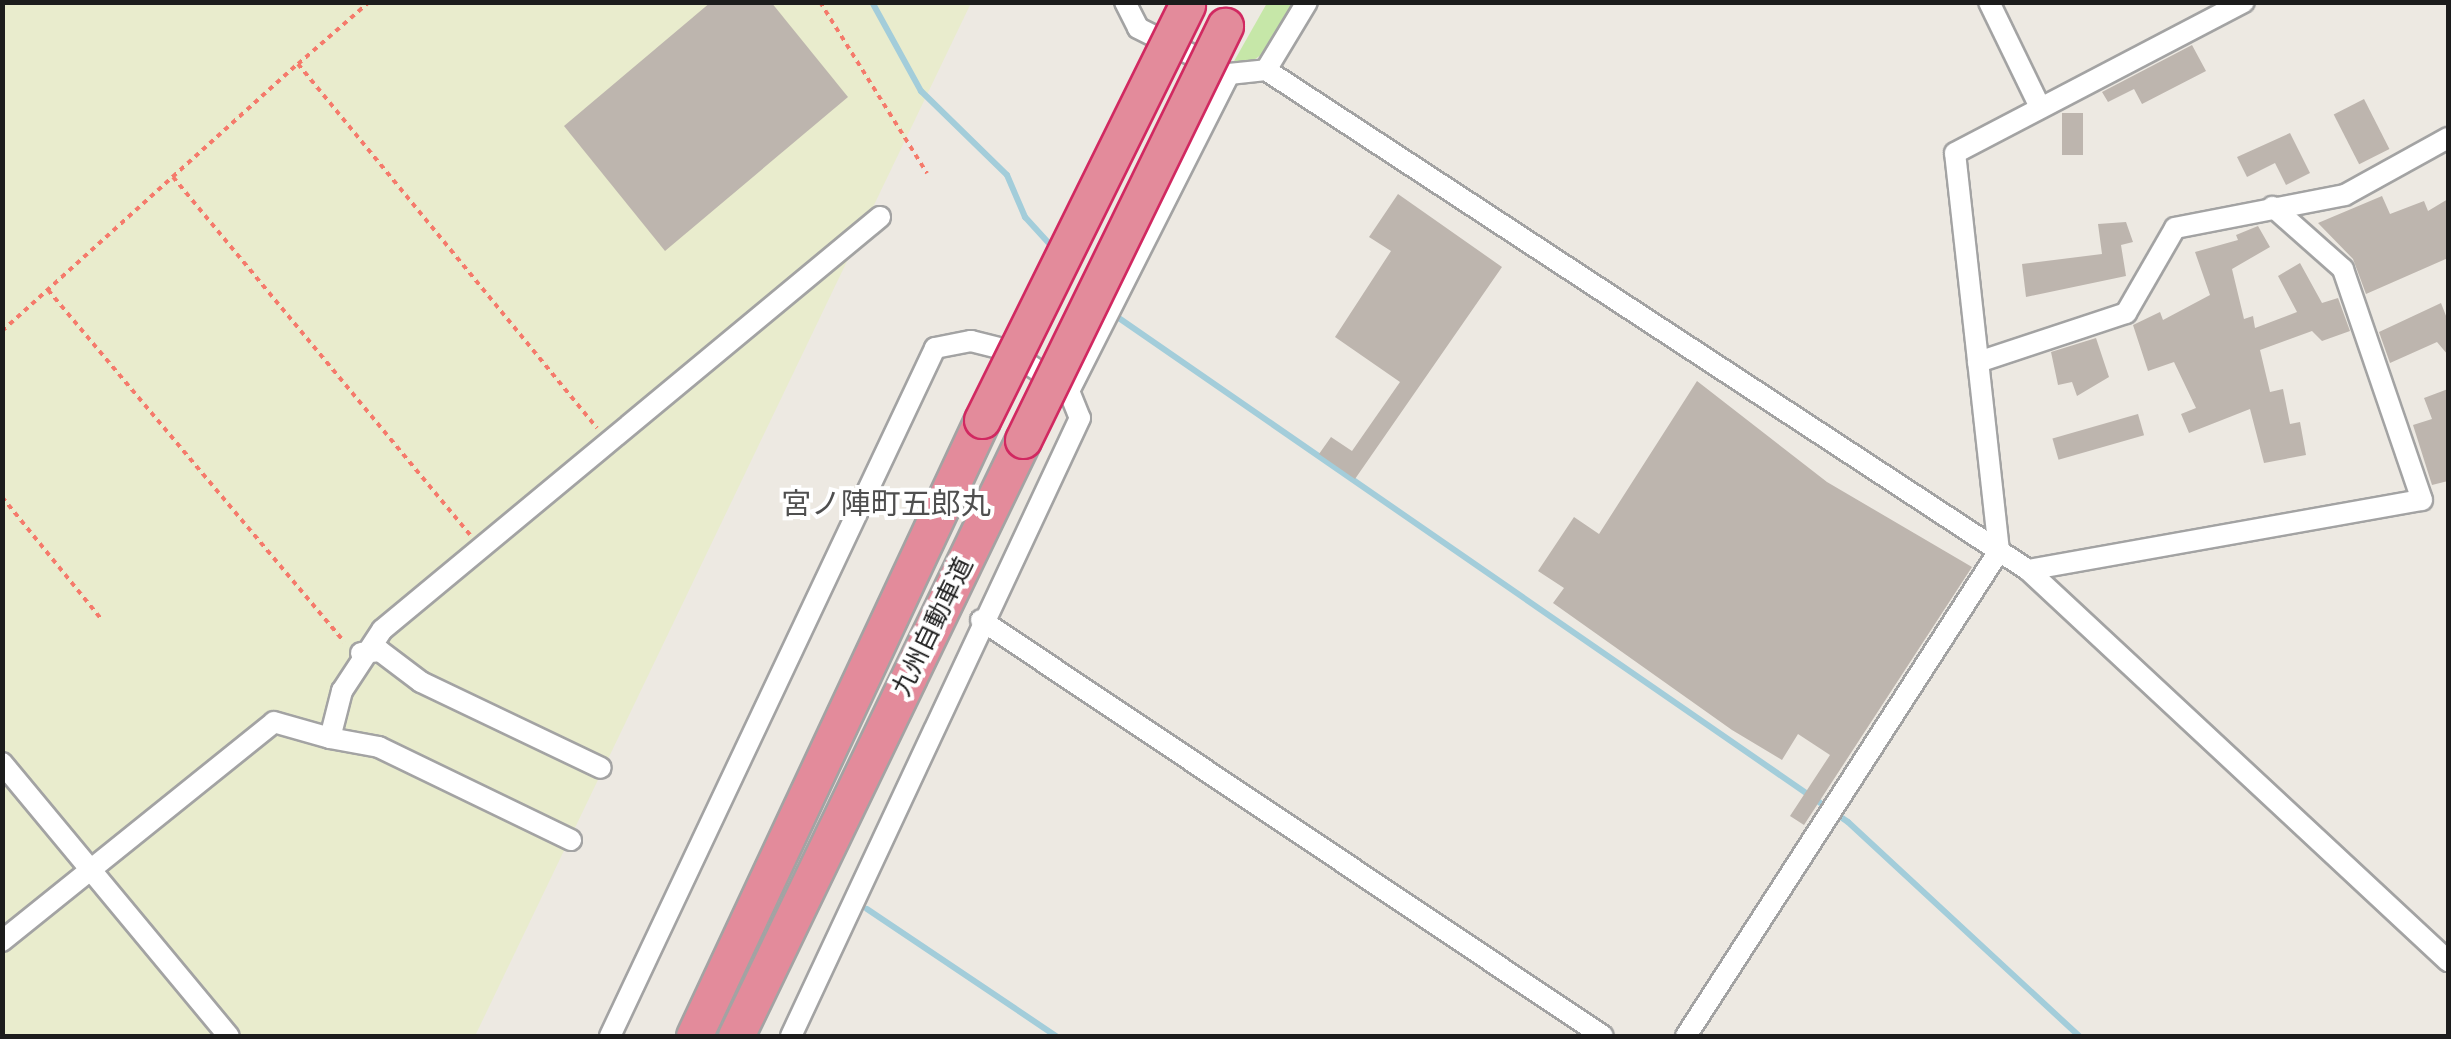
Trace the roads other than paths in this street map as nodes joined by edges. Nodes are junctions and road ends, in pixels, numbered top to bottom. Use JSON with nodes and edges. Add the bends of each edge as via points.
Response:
{"nodes":[{"id":1,"x":1125,"y":2,"type":"edge"},
{"id":2,"x":1307,"y":2,"type":"edge"},
{"id":3,"x":1989,"y":2,"type":"edge"},
{"id":4,"x":2244,"y":2,"type":"edge"},
{"id":5,"x":1187,"y":4,"type":"edge"},
{"id":6,"x":1232,"y":14,"type":"edge"},
{"id":7,"x":1266,"y":70,"type":"junction"},
{"id":8,"x":1229,"y":74,"type":"junction"},
{"id":9,"x":2039,"y":105,"type":"junction"},
{"id":10,"x":2448,"y":138,"type":"edge"},
{"id":11,"x":2273,"y":207,"type":"junction"},
{"id":12,"x":880,"y":217,"type":"dead end"},
{"id":13,"x":1978,"y":362,"type":"junction"},
{"id":14,"x":1070,"y":392,"type":"junction"},
{"id":15,"x":1999,"y":552,"type":"junction"},
{"id":16,"x":2028,"y":570,"type":"junction"},
{"id":17,"x":981,"y":620,"type":"junction"},
{"id":18,"x":361,"y":653,"type":"junction"},
{"id":19,"x":330,"y":738,"type":"junction"},
{"id":20,"x":2,"y":764,"type":"edge"},
{"id":21,"x":602,"y":768,"type":"dead end"},
{"id":22,"x":571,"y":840,"type":"dead end"},
{"id":23,"x":89,"y":870,"type":"junction"},
{"id":24,"x":2,"y":941,"type":"edge"},
{"id":25,"x":2448,"y":962,"type":"edge"},
{"id":26,"x":229,"y":1036,"type":"edge"},
{"id":27,"x":610,"y":1036,"type":"edge"},
{"id":28,"x":694,"y":1036,"type":"edge"},
{"id":29,"x":736,"y":1036,"type":"edge"},
{"id":30,"x":791,"y":1036,"type":"edge"},
{"id":31,"x":1603,"y":1036,"type":"edge"},
{"id":32,"x":1686,"y":1036,"type":"edge"}],
"edges":[{"from":1,"to":8,"type":"street","via":[[1138,28]]},
{"from":2,"to":7,"type":"street"},
{"from":3,"to":9,"type":"street"},
{"from":4,"to":9,"type":"street"},
{"from":5,"to":28,"type":"highway","name":"九州自動車道","bridge":true,"via":[[982,420]]},
{"from":6,"to":29,"type":"highway","name":"九州自動車道","bridge":true},
{"from":7,"to":8,"type":"street"},
{"from":7,"to":15,"type":"street"},
{"from":8,"to":14,"type":"street"},
{"from":9,"to":13,"type":"street","via":[[1956,153]]},
{"from":10,"to":11,"type":"street","via":[[2346,195]]},
{"from":11,"to":13,"type":"street","via":[[2175,228],[2137,303],[2112,323]]},
{"from":11,"to":16,"type":"street","via":[[2343,269],[2422,500]]},
{"from":12,"to":18,"type":"street"},
{"from":13,"to":15,"type":"street"},
{"from":14,"to":17,"type":"street","via":[[1080,418]]},
{"from":14,"to":27,"type":"street","via":[[1007,350],[971,341],[935,348]]},
{"from":15,"to":16,"type":"street"},
{"from":15,"to":32,"type":"street"},
{"from":16,"to":25,"type":"street"},
{"from":17,"to":30,"type":"street"},
{"from":17,"to":31,"type":"street"},
{"from":18,"to":19,"type":"street"},
{"from":18,"to":21,"type":"street","via":[[380,651],[421,682]]},
{"from":19,"to":22,"type":"street","via":[[379,747]]},
{"from":19,"to":23,"type":"street","via":[[274,722]]},
{"from":20,"to":23,"type":"street"},
{"from":23,"to":24,"type":"street"},
{"from":23,"to":26,"type":"street"}]}
